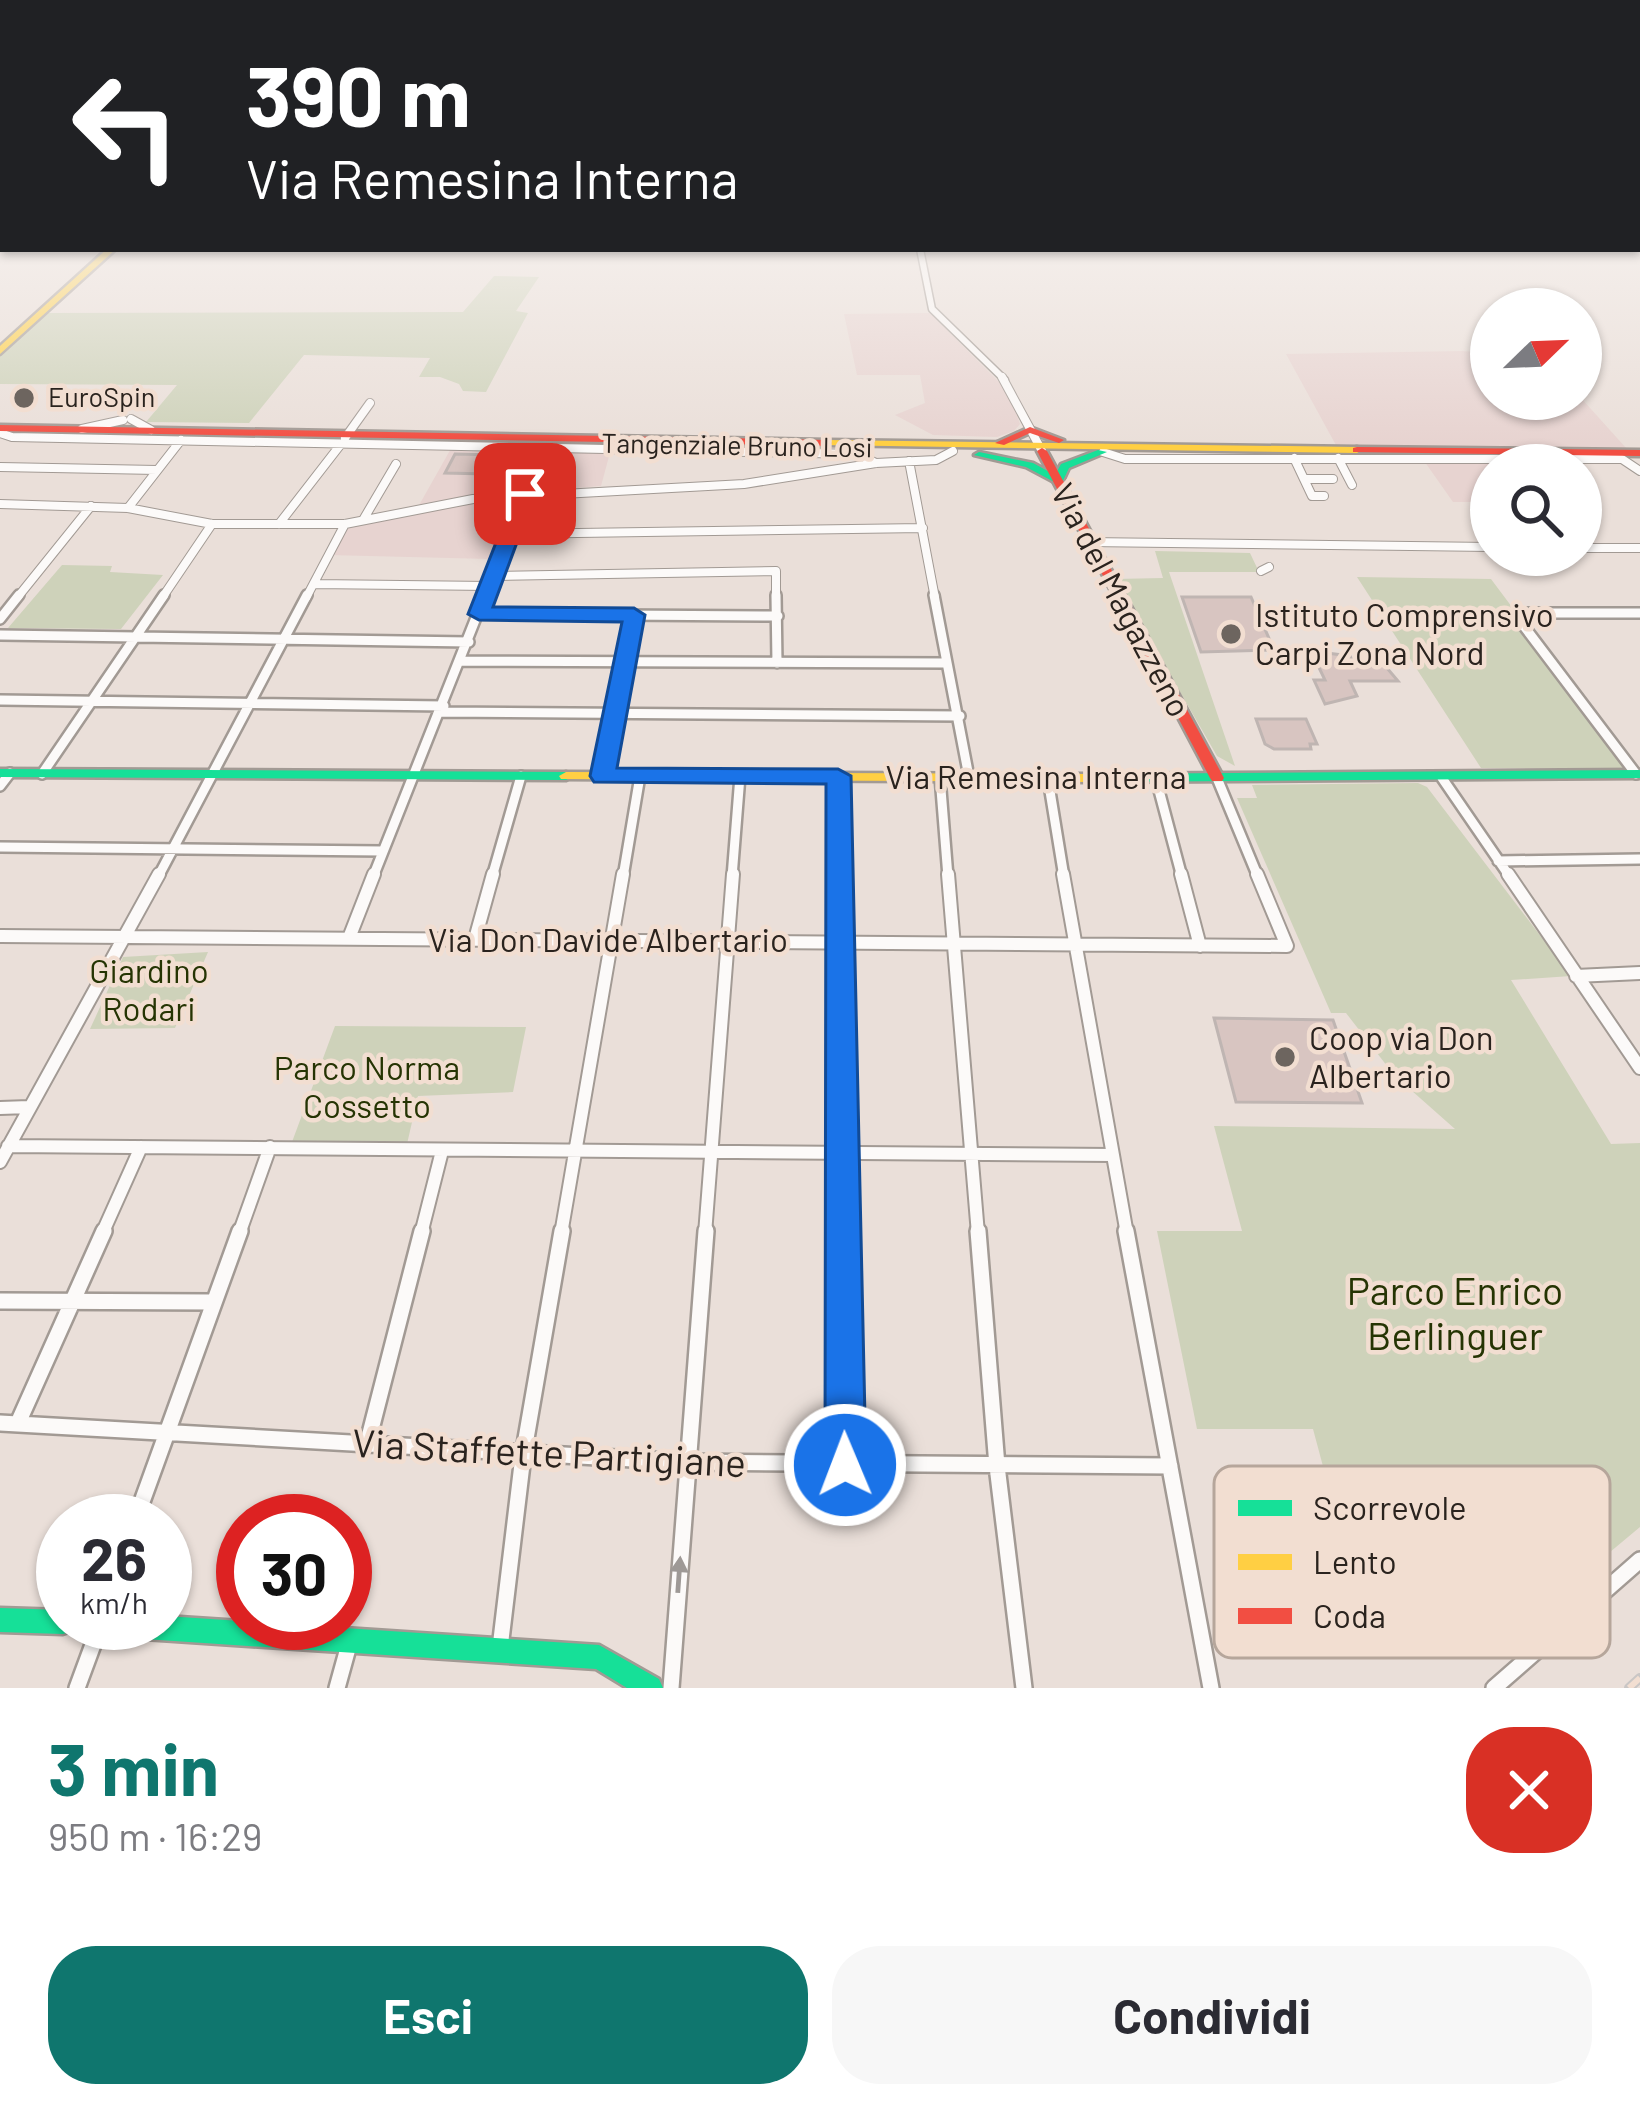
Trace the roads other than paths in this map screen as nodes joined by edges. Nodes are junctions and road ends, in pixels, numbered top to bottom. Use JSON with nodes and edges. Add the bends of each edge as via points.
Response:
{"nodes":[{"id":1,"x":71,"y":287,"type":"edge"},
{"id":2,"x":928,"y":287,"type":"edge"},
{"id":3,"x":39,"y":316,"type":"junction"},
{"id":4,"x":0,"y":340,"type":"edge"},
{"id":5,"x":0,"y":351,"type":"edge"},
{"id":6,"x":370,"y":404,"type":"dead end"},
{"id":7,"x":0,"y":429,"type":"edge"},
{"id":8,"x":82,"y":429,"type":"junction"},
{"id":9,"x":151,"y":430,"type":"junction"},
{"id":10,"x":1030,"y":430,"type":"junction"},
{"id":11,"x":344,"y":439,"type":"junction"},
{"id":12,"x":181,"y":440,"type":"junction"},
{"id":13,"x":976,"y":446,"type":"junction"},
{"id":14,"x":1041,"y":449,"type":"junction"},
{"id":15,"x":1096,"y":449,"type":"junction"},
{"id":16,"x":952,"y":451,"type":"junction"},
{"id":17,"x":1294,"y":458,"type":"junction"},
{"id":18,"x":1338,"y":458,"type":"junction"},
{"id":19,"x":909,"y":461,"type":"junction"},
{"id":20,"x":876,"y":463,"type":"junction"},
{"id":21,"x":1638,"y":463,"type":"edge"},
{"id":22,"x":397,"y":464,"type":"dead end"},
{"id":23,"x":0,"y":467,"type":"edge"},
{"id":24,"x":157,"y":470,"type":"junction"},
{"id":25,"x":1304,"y":479,"type":"junction"},
{"id":26,"x":1333,"y":479,"type":"dead end"},
{"id":27,"x":1058,"y":481,"type":"junction"},
{"id":28,"x":1352,"y":485,"type":"dead end"},
{"id":29,"x":525,"y":494,"type":"junction"},
{"id":30,"x":1324,"y":496,"type":"dead end"},
{"id":31,"x":0,"y":504,"type":"edge"},
{"id":32,"x":92,"y":506,"type":"junction"},
{"id":33,"x":128,"y":508,"type":"junction"},
{"id":34,"x":363,"y":520,"type":"junction"},
{"id":35,"x":212,"y":524,"type":"junction"},
{"id":36,"x":279,"y":524,"type":"junction"},
{"id":37,"x":345,"y":524,"type":"junction"},
{"id":38,"x":923,"y":527,"type":"junction"},
{"id":39,"x":510,"y":534,"type":"junction"},
{"id":40,"x":1087,"y":542,"type":"junction"},
{"id":41,"x":1470,"y":547,"type":"edge"},
{"id":42,"x":1602,"y":548,"type":"edge"},
{"id":43,"x":1640,"y":548,"type":"edge"},
{"id":44,"x":492,"y":581,"type":"junction"},
{"id":45,"x":314,"y":584,"type":"junction"},
{"id":46,"x":479,"y":614,"type":"junction"},
{"id":47,"x":1640,"y":614,"type":"edge"},
{"id":48,"x":634,"y":615,"type":"junction"},
{"id":49,"x":778,"y":616,"type":"junction"},
{"id":50,"x":0,"y":619,"type":"edge"},
{"id":51,"x":0,"y":635,"type":"edge"},
{"id":52,"x":135,"y":638,"type":"junction"},
{"id":53,"x":284,"y":639,"type":"junction"},
{"id":54,"x":469,"y":642,"type":"junction"},
{"id":55,"x":460,"y":662,"type":"junction"},
{"id":56,"x":625,"y":662,"type":"junction"},
{"id":57,"x":777,"y":663,"type":"junction"},
{"id":58,"x":947,"y":663,"type":"junction"},
{"id":59,"x":0,"y":700,"type":"edge"},
{"id":60,"x":89,"y":702,"type":"junction"},
{"id":61,"x":247,"y":705,"type":"junction"},
{"id":62,"x":442,"y":709,"type":"junction"},
{"id":63,"x":613,"y":715,"type":"junction"},
{"id":64,"x":960,"y":716,"type":"junction"},
{"id":65,"x":42,"y":774,"type":"junction"},
{"id":66,"x":1638,"y":774,"type":"edge"},
{"id":67,"x":209,"y":776,"type":"junction"},
{"id":68,"x":415,"y":776,"type":"junction"},
{"id":69,"x":521,"y":776,"type":"junction"},
{"id":70,"x":603,"y":776,"type":"junction"},
{"id":71,"x":640,"y":776,"type":"junction"},
{"id":72,"x":740,"y":776,"type":"junction"},
{"id":73,"x":838,"y":776,"type":"junction"},
{"id":74,"x":940,"y":777,"type":"junction"},
{"id":75,"x":969,"y":777,"type":"junction"},
{"id":76,"x":3,"y":778,"type":"edge"},
{"id":77,"x":1048,"y":778,"type":"junction"},
{"id":78,"x":1217,"y":778,"type":"junction"},
{"id":79,"x":1442,"y":778,"type":"junction"},
{"id":80,"x":1156,"y":779,"type":"junction"},
{"id":81,"x":0,"y":847,"type":"edge"},
{"id":82,"x":172,"y":848,"type":"junction"},
{"id":83,"x":383,"y":851,"type":"junction"},
{"id":84,"x":1640,"y":860,"type":"edge"},
{"id":85,"x":1498,"y":861,"type":"junction"},
{"id":86,"x":0,"y":936,"type":"edge"},
{"id":87,"x":126,"y":937,"type":"junction"},
{"id":88,"x":350,"y":938,"type":"junction"},
{"id":89,"x":475,"y":939,"type":"junction"},
{"id":90,"x":839,"y":940,"type":"junction"},
{"id":91,"x":611,"y":941,"type":"junction"},
{"id":92,"x":955,"y":942,"type":"junction"},
{"id":93,"x":726,"y":943,"type":"junction"},
{"id":94,"x":1077,"y":945,"type":"junction"},
{"id":95,"x":1200,"y":946,"type":"junction"},
{"id":96,"x":1287,"y":946,"type":"joint"},
{"id":97,"x":1640,"y":974,"type":"edge"},
{"id":98,"x":1576,"y":976,"type":"junction"},
{"id":99,"x":1640,"y":1068,"type":"edge"},
{"id":100,"x":29,"y":1107,"type":"junction"},
{"id":101,"x":0,"y":1108,"type":"edge"},
{"id":102,"x":8,"y":1146,"type":"junction"},
{"id":103,"x":141,"y":1147,"type":"junction"},
{"id":104,"x":271,"y":1148,"type":"junction"},
{"id":105,"x":442,"y":1151,"type":"junction"},
{"id":106,"x":579,"y":1152,"type":"junction"},
{"id":107,"x":710,"y":1153,"type":"junction"},
{"id":108,"x":842,"y":1155,"type":"junction"},
{"id":109,"x":1113,"y":1155,"type":"junction"},
{"id":110,"x":974,"y":1156,"type":"junction"},
{"id":111,"x":0,"y":1162,"type":"edge"},
{"id":112,"x":0,"y":1300,"type":"edge"},
{"id":113,"x":71,"y":1301,"type":"junction"},
{"id":114,"x":212,"y":1302,"type":"junction"},
{"id":115,"x":9,"y":1423,"type":"edge"},
{"id":116,"x":165,"y":1431,"type":"junction"},
{"id":117,"x":367,"y":1445,"type":"junction"},
{"id":118,"x":523,"y":1456,"type":"junction"},
{"id":119,"x":686,"y":1462,"type":"junction"},
{"id":120,"x":845,"y":1465,"type":"junction"},
{"id":121,"x":997,"y":1466,"type":"junction"},
{"id":122,"x":1171,"y":1466,"type":"junction"},
{"id":123,"x":144,"y":1494,"type":"edge"},
{"id":124,"x":1640,"y":1560,"type":"edge"},
{"id":125,"x":1610,"y":1586,"type":"edge"},
{"id":126,"x":0,"y":1620,"type":"edge"},
{"id":127,"x":36,"y":1621,"type":"edge"},
{"id":128,"x":372,"y":1639,"type":"edge"},
{"id":129,"x":500,"y":1648,"type":"junction"},
{"id":130,"x":91,"y":1650,"type":"edge"},
{"id":131,"x":348,"y":1650,"type":"edge"},
{"id":132,"x":1528,"y":1658,"type":"edge"},
{"id":133,"x":77,"y":1688,"type":"edge"},
{"id":134,"x":337,"y":1688,"type":"edge"},
{"id":135,"x":650,"y":1688,"type":"edge"},
{"id":136,"x":671,"y":1688,"type":"edge"},
{"id":137,"x":1024,"y":1688,"type":"edge"},
{"id":138,"x":1211,"y":1688,"type":"edge"},
{"id":139,"x":1494,"y":1688,"type":"edge"}],
"edges":[{"from":1,"to":3,"type":"main road"},
{"from":2,"to":10,"type":"street","via":[[932,309],[1009,384]]},
{"from":3,"to":4,"type":"main road"},
{"from":3,"to":5,"type":"main road"},
{"from":6,"to":11,"type":"street"},
{"from":7,"to":8,"type":"main road","name":"Tangenziale Bruno Losi"},
{"from":7,"to":11,"type":"main road","name":"Tangenziale Bruno Losi"},
{"from":7,"to":12,"type":"street"},
{"from":8,"to":9,"type":"main road","name":"Tangenziale Bruno Losi"},
{"from":8,"to":9,"type":"street","via":[[129,420]]},
{"from":9,"to":11,"type":"main road","name":"Tangenziale Bruno Losi"},
{"from":10,"to":13,"type":"main road"},
{"from":10,"to":14,"type":"street"},
{"from":10,"to":15,"type":"main road"},
{"from":11,"to":12,"type":"street"},
{"from":11,"to":13,"type":"main road","name":"Tangenziale Bruno Losi"},
{"from":11,"to":16,"type":"main road","name":"Tangenziale Bruno Losi"},
{"from":11,"to":20,"type":"street","via":[[857,454]]},
{"from":11,"to":36,"type":"street"},
{"from":12,"to":24,"type":"street"},
{"from":13,"to":14,"type":"main road","name":"Tangenziale Bruno Losi"},
{"from":14,"to":15,"type":"main road"},
{"from":14,"to":16,"type":"main road","name":"Tangenziale Bruno Losi"},
{"from":14,"to":27,"type":"main road","name":"Via del Magazzeno"},
{"from":15,"to":17,"type":"street","via":[[1125,459]]},
{"from":15,"to":21,"type":"main road"},
{"from":15,"to":27,"type":"main road","via":[[1064,466]]},
{"from":16,"to":19,"type":"street"},
{"from":16,"to":27,"type":"main road","via":[[1030,465]]},
{"from":17,"to":18,"type":"street"},
{"from":17,"to":25,"type":"street"},
{"from":18,"to":21,"type":"street"},
{"from":18,"to":28,"type":"street"},
{"from":19,"to":20,"type":"street"},
{"from":19,"to":38,"type":"street"},
{"from":20,"to":29,"type":"street","via":[[744,484]]},
{"from":22,"to":34,"type":"street"},
{"from":23,"to":24,"type":"street"},
{"from":24,"to":33,"type":"street"},
{"from":25,"to":26,"type":"street"},
{"from":25,"to":30,"type":"street","via":[[1312,496]]},
{"from":27,"to":40,"type":"main road","name":"Via del Magazzeno"},
{"from":29,"to":34,"type":"street"},
{"from":29,"to":39,"type":"street"},
{"from":31,"to":32,"type":"street"},
{"from":32,"to":33,"type":"street"},
{"from":32,"to":50,"type":"street"},
{"from":33,"to":35,"type":"street"},
{"from":34,"to":37,"type":"street"},
{"from":35,"to":36,"type":"street"},
{"from":35,"to":52,"type":"street"},
{"from":36,"to":37,"type":"street"},
{"from":37,"to":45,"type":"street"},
{"from":38,"to":39,"type":"street"},
{"from":38,"to":58,"type":"street"},
{"from":39,"to":44,"type":"street"},
{"from":40,"to":41,"type":"street"},
{"from":40,"to":78,"type":"main road","name":"Via del Magazzeno"},
{"from":42,"to":43,"type":"street"},
{"from":44,"to":45,"type":"street"},
{"from":44,"to":46,"type":"street"},
{"from":44,"to":49,"type":"street","via":[[776,571]]},
{"from":45,"to":53,"type":"street"},
{"from":46,"to":48,"type":"street"},
{"from":46,"to":54,"type":"street"},
{"from":47,"to":66,"type":"street","via":[[1514,613]]},
{"from":48,"to":49,"type":"street"},
{"from":48,"to":56,"type":"street"},
{"from":49,"to":57,"type":"street"},
{"from":51,"to":52,"type":"street"},
{"from":52,"to":53,"type":"street"},
{"from":52,"to":60,"type":"street"},
{"from":53,"to":54,"type":"street"},
{"from":53,"to":61,"type":"street"},
{"from":54,"to":55,"type":"street"},
{"from":55,"to":56,"type":"street"},
{"from":55,"to":62,"type":"street"},
{"from":56,"to":57,"type":"street"},
{"from":56,"to":63,"type":"street"},
{"from":57,"to":58,"type":"street"},
{"from":58,"to":64,"type":"street"},
{"from":59,"to":60,"type":"street"},
{"from":60,"to":61,"type":"street"},
{"from":60,"to":65,"type":"street"},
{"from":61,"to":62,"type":"street"},
{"from":61,"to":67,"type":"street"},
{"from":62,"to":63,"type":"street"},
{"from":62,"to":68,"type":"street"},
{"from":63,"to":64,"type":"street"},
{"from":63,"to":70,"type":"street"},
{"from":64,"to":75,"type":"street"},
{"from":65,"to":67,"type":"main road","name":"Via Remesina Interna"},
{"from":65,"to":76,"type":"main road","name":"Via Remesina Interna"},
{"from":66,"to":79,"type":"main road","name":"Via Remesina Interna"},
{"from":67,"to":68,"type":"main road","name":"Via Remesina Interna"},
{"from":67,"to":82,"type":"street"},
{"from":68,"to":69,"type":"main road","name":"Via Remesina Interna"},
{"from":68,"to":83,"type":"street"},
{"from":69,"to":70,"type":"main road","name":"Via Remesina Interna"},
{"from":69,"to":89,"type":"street"},
{"from":70,"to":71,"type":"main road","name":"Via Remesina Interna"},
{"from":71,"to":72,"type":"main road","name":"Via Remesina Interna"},
{"from":71,"to":91,"type":"street"},
{"from":72,"to":73,"type":"main road","name":"Via Remesina Interna"},
{"from":72,"to":93,"type":"street"},
{"from":73,"to":74,"type":"main road","name":"Via Remesina Interna"},
{"from":73,"to":90,"type":"street"},
{"from":74,"to":75,"type":"main road","name":"Via Remesina Interna"},
{"from":74,"to":92,"type":"street"},
{"from":75,"to":77,"type":"main road","name":"Via Remesina Interna"},
{"from":77,"to":80,"type":"main road","name":"Via Remesina Interna"},
{"from":77,"to":94,"type":"street"},
{"from":78,"to":79,"type":"main road","name":"Via Remesina Interna"},
{"from":78,"to":80,"type":"main road","name":"Via Remesina Interna"},
{"from":78,"to":96,"type":"street","name":"Via del Magazzeno"},
{"from":79,"to":85,"type":"street"},
{"from":80,"to":95,"type":"street"},
{"from":81,"to":82,"type":"street"},
{"from":82,"to":83,"type":"street"},
{"from":82,"to":87,"type":"street"},
{"from":83,"to":88,"type":"street"},
{"from":84,"to":85,"type":"street"},
{"from":85,"to":98,"type":"street"},
{"from":86,"to":87,"type":"street","name":"Via Don Davide Albertario"},
{"from":87,"to":88,"type":"street","name":"Via Don Davide Albertario"},
{"from":87,"to":100,"type":"street"},
{"from":88,"to":89,"type":"street","name":"Via Don Davide Albertario"},
{"from":89,"to":91,"type":"street","name":"Via Don Davide Albertario"},
{"from":90,"to":92,"type":"street","name":"Via Don Davide Albertario"},
{"from":90,"to":93,"type":"street","name":"Via Don Davide Albertario"},
{"from":90,"to":108,"type":"street"},
{"from":91,"to":93,"type":"street","name":"Via Don Davide Albertario"},
{"from":91,"to":106,"type":"street"},
{"from":92,"to":94,"type":"street","name":"Via Don Davide Albertario"},
{"from":92,"to":110,"type":"street"},
{"from":93,"to":107,"type":"street"},
{"from":94,"to":95,"type":"street","name":"Via Don Davide Albertario"},
{"from":94,"to":109,"type":"street"},
{"from":95,"to":96,"type":"street","name":"Via Don Davide Albertario"},
{"from":97,"to":98,"type":"street"},
{"from":98,"to":99,"type":"street"},
{"from":100,"to":101,"type":"street"},
{"from":100,"to":102,"type":"street"},
{"from":102,"to":103,"type":"street"},
{"from":102,"to":111,"type":"street"},
{"from":103,"to":104,"type":"street"},
{"from":103,"to":113,"type":"street"},
{"from":104,"to":105,"type":"street"},
{"from":104,"to":114,"type":"street"},
{"from":105,"to":106,"type":"street"},
{"from":105,"to":117,"type":"street"},
{"from":106,"to":107,"type":"street"},
{"from":106,"to":118,"type":"street"},
{"from":107,"to":108,"type":"street"},
{"from":107,"to":119,"type":"street"},
{"from":108,"to":110,"type":"street"},
{"from":108,"to":120,"type":"street"},
{"from":109,"to":110,"type":"street"},
{"from":109,"to":122,"type":"street"},
{"from":110,"to":121,"type":"street"},
{"from":112,"to":113,"type":"street"},
{"from":113,"to":114,"type":"street"},
{"from":113,"to":115,"type":"street"},
{"from":114,"to":116,"type":"street"},
{"from":115,"to":116,"type":"street","name":"Via Staffette Partigiane"},
{"from":116,"to":117,"type":"street","name":"Via Staffette Partigiane"},
{"from":116,"to":123,"type":"street"},
{"from":117,"to":118,"type":"street","name":"Via Staffette Partigiane"},
{"from":118,"to":119,"type":"street","name":"Via Staffette Partigiane"},
{"from":118,"to":129,"type":"street"},
{"from":119,"to":120,"type":"street","name":"Via Staffette Partigiane"},
{"from":136,"to":119,"type":"street","one_way":true},
{"from":120,"to":121,"type":"street","name":"Via Staffette Partigiane"},
{"from":121,"to":122,"type":"street","name":"Via Staffette Partigiane"},
{"from":121,"to":137,"type":"street"},
{"from":122,"to":138,"type":"street"},
{"from":124,"to":125,"type":"street"},
{"from":126,"to":127,"type":"main road"},
{"from":128,"to":129,"type":"main road"},
{"from":129,"to":135,"type":"main road","via":[[599,1658]]},
{"from":130,"to":133,"type":"street"},
{"from":131,"to":134,"type":"street"},
{"from":132,"to":139,"type":"street"}]}
